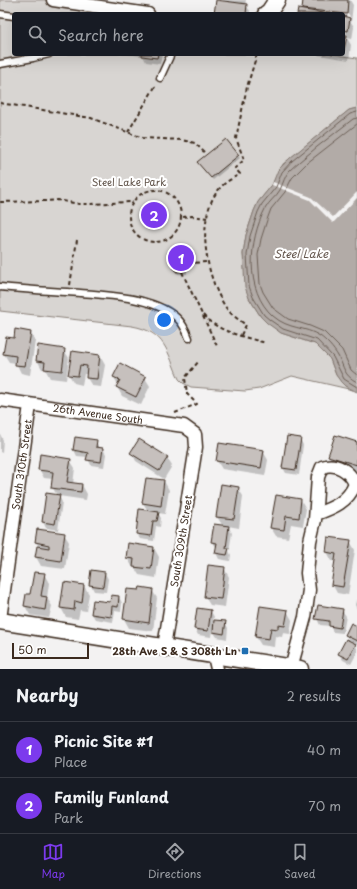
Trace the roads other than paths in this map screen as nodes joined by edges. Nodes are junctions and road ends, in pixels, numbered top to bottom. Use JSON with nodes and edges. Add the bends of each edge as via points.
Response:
{"nodes":[{"id":1,"x":53,"y":0,"type":"edge"},
{"id":2,"x":277,"y":0,"type":"edge"},
{"id":3,"x":134,"y":12,"type":"edge"},
{"id":4,"x":269,"y":12,"type":"edge"},
{"id":5,"x":0,"y":14,"type":"edge"},
{"id":6,"x":12,"y":16,"type":"edge"},
{"id":7,"x":41,"y":56,"type":"edge"},
{"id":8,"x":170,"y":56,"type":"edge"},
{"id":9,"x":0,"y":64,"type":"edge"},
{"id":10,"x":160,"y":78,"type":"road end"},
{"id":11,"x":0,"y":287,"type":"edge"},
{"id":12,"x":189,"y":338,"type":"dead end"},
{"id":13,"x":0,"y":400,"type":"edge"},
{"id":14,"x":30,"y":405,"type":"junction"},
{"id":15,"x":195,"y":434,"type":"joint"},
{"id":16,"x":316,"y":514,"type":"dead end"},
{"id":17,"x":0,"y":620,"type":"edge"},
{"id":18,"x":164,"y":647,"type":"junction"},
{"id":19,"x":216,"y":662,"type":"edge"},
{"id":20,"x":288,"y":668,"type":"edge"}],
"edges":[{"from":1,"to":3,"type":"street"},
{"from":2,"to":4,"type":"street"},
{"from":5,"to":6,"type":"lane"},
{"from":7,"to":9,"type":"lane"},
{"from":8,"to":10,"type":"lane"},
{"from":11,"to":12,"type":"lane","via":[[118,297],[158,307],[181,322]]},
{"from":13,"to":14,"type":"street","name":"26th Avenue South"},
{"from":14,"to":15,"type":"street","name":"26th Avenue South","via":[[173,424],[184,426]]},
{"from":14,"to":17,"type":"street","name":"South 310th Street"},
{"from":15,"to":18,"type":"street","name":"South 309th Street","via":[[196,447]]},
{"from":16,"to":20,"type":"street","via":[[306,573],[309,590],[305,617]]},
{"from":17,"to":18,"type":"street"},
{"from":18,"to":19,"type":"street"},
{"from":19,"to":20,"type":"street"}]}
